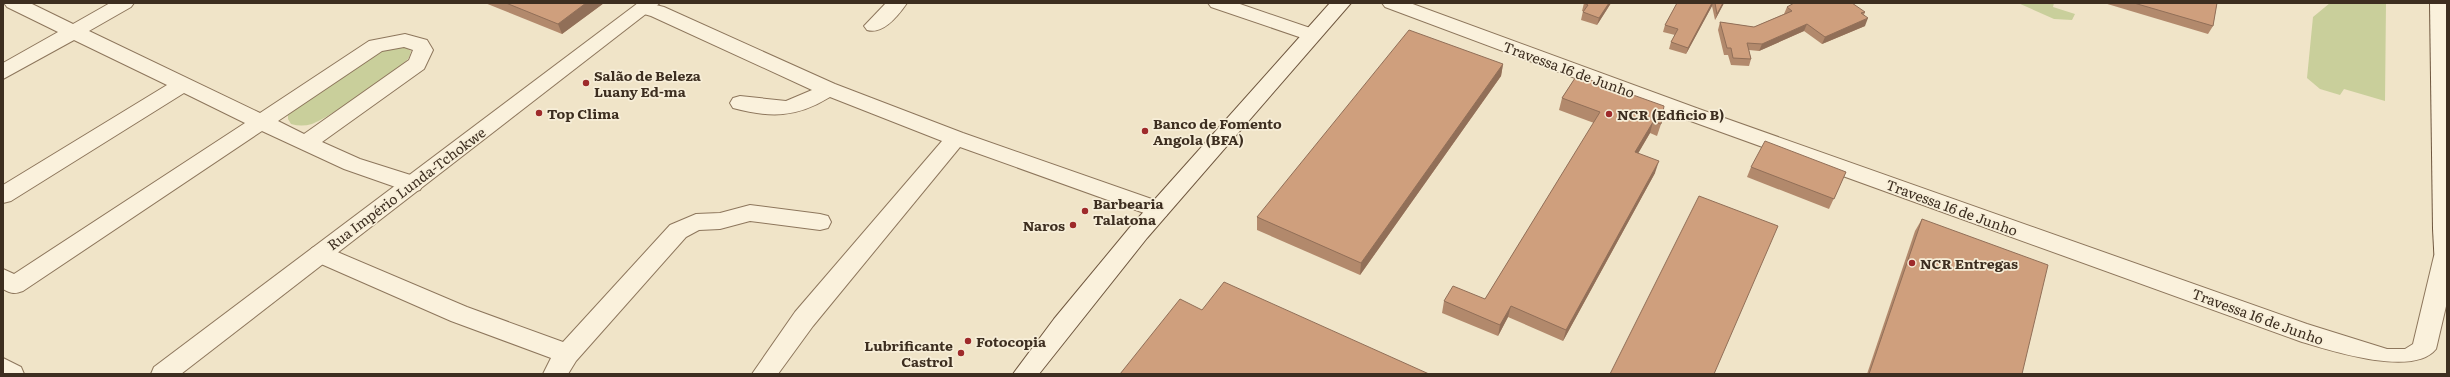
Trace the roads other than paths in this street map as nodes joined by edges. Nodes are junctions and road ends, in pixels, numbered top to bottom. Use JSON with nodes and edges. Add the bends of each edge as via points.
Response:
{"nodes":[{"id":1,"x":14,"y":3,"type":"edge"},
{"id":2,"x":124,"y":3,"type":"edge"},
{"id":3,"x":897,"y":3,"type":"edge"},
{"id":4,"x":1218,"y":3,"type":"edge"},
{"id":5,"x":1341,"y":3,"type":"edge"},
{"id":6,"x":1392,"y":3,"type":"edge"},
{"id":7,"x":2440,"y":3,"type":"edge"},
{"id":8,"x":647,"y":5,"type":"edge"},
{"id":9,"x":874,"y":26,"type":"dead end"},
{"id":10,"x":74,"y":32,"type":"junction"},
{"id":11,"x":1312,"y":35,"type":"junction"},
{"id":12,"x":3,"y":72,"type":"edge"},
{"id":13,"x":182,"y":84,"type":"junction"},
{"id":14,"x":828,"y":89,"type":"junction"},
{"id":15,"x":740,"y":103,"type":"dead end"},
{"id":16,"x":261,"y":122,"type":"junction"},
{"id":17,"x":956,"y":138,"type":"junction"},
{"id":18,"x":306,"y":143,"type":"junction"},
{"id":19,"x":412,"y":184,"type":"junction"},
{"id":20,"x":3,"y":195,"type":"edge"},
{"id":21,"x":1158,"y":210,"type":"junction"},
{"id":22,"x":820,"y":222,"type":"dead end"},
{"id":23,"x":320,"y":254,"type":"junction"},
{"id":24,"x":2447,"y":261,"type":"edge"},
{"id":25,"x":3,"y":278,"type":"edge"},
{"id":26,"x":1079,"y":302,"type":"junction"},
{"id":27,"x":567,"y":354,"type":"junction"},
{"id":28,"x":3,"y":368,"type":"edge"},
{"id":29,"x":12,"y":374,"type":"edge"},
{"id":30,"x":163,"y":374,"type":"edge"},
{"id":31,"x":555,"y":374,"type":"edge"},
{"id":32,"x":764,"y":374,"type":"edge"},
{"id":33,"x":1018,"y":374,"type":"edge"},
{"id":34,"x":1025,"y":374,"type":"edge"}],
"edges":[{"from":1,"to":10,"type":"street"},
{"from":2,"to":10,"type":"street"},
{"from":3,"to":9,"type":"street"},
{"from":4,"to":11,"type":"street"},
{"from":5,"to":11,"type":"street"},
{"from":6,"to":24,"type":"street","name":"Travessa 16 de Junho","via":[[1692,114],[2309,334],[2387,359],[2409,359],[2424,349]]},
{"from":7,"to":24,"type":"street","name":"Travessa 16 de Junho","via":[[2441,130]]},
{"from":8,"to":14,"type":"street","via":[[657,12]]},
{"from":8,"to":19,"type":"street","name":"Rua Império Lunda-Tchokwe"},
{"from":10,"to":12,"type":"street"},
{"from":10,"to":13,"type":"street"},
{"from":11,"to":21,"type":"street"},
{"from":13,"to":16,"type":"street"},
{"from":13,"to":20,"type":"street"},
{"from":14,"to":15,"type":"street","via":[[794,108],[780,109]]},
{"from":14,"to":17,"type":"street"},
{"from":16,"to":18,"type":"street"},
{"from":16,"to":18,"type":"street","via":[[376,46],[405,40],[420,45],[423,50],[422,57],[417,64]]},
{"from":16,"to":25,"type":"street","via":[[16,285]]},
{"from":17,"to":21,"type":"street"},
{"from":17,"to":32,"type":"street","via":[[804,318]]},
{"from":18,"to":19,"type":"street","via":[[352,164]]},
{"from":19,"to":23,"type":"street","name":"Rua Império Lunda-Tchokwe"},
{"from":21,"to":26,"type":"street"},
{"from":22,"to":27,"type":"street","via":[[750,213],[720,222],[696,222],[685,226]]},
{"from":23,"to":27,"type":"street","via":[[459,314]]},
{"from":23,"to":30,"type":"street","name":"Rua Império Lunda-Tchokwe"},
{"from":26,"to":33,"type":"street"},
{"from":26,"to":34,"type":"street"},
{"from":27,"to":31,"type":"street"},
{"from":28,"to":29,"type":"street"}]}
